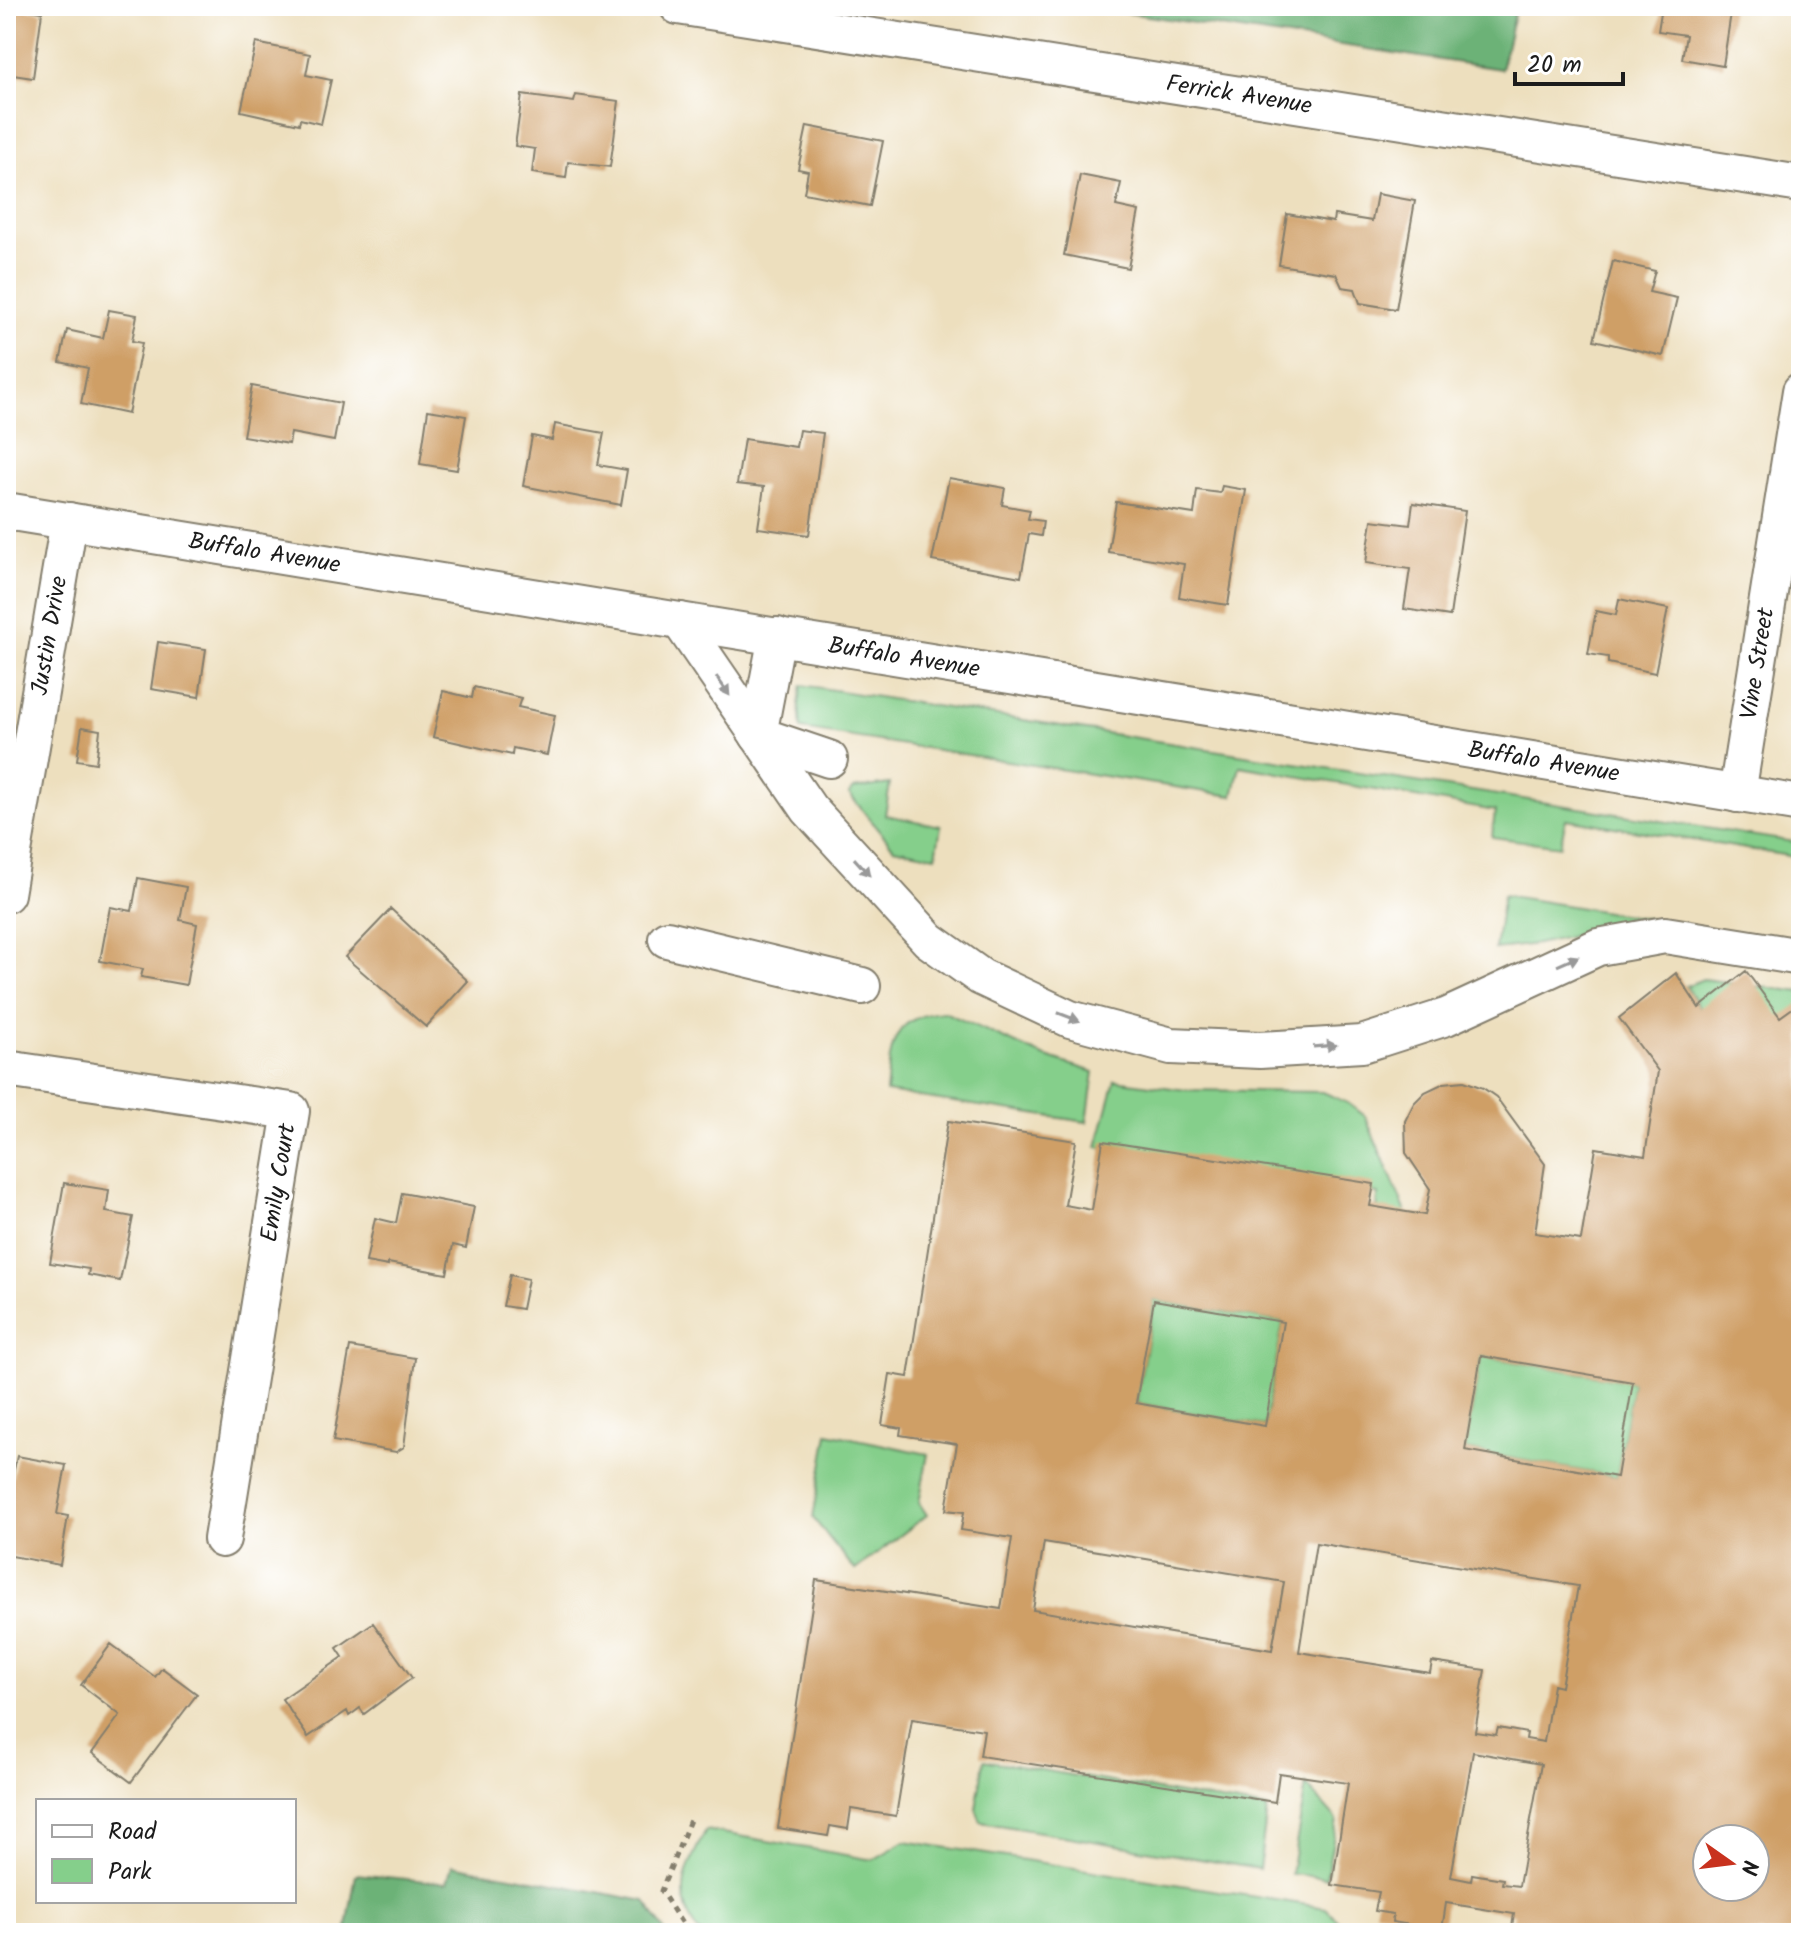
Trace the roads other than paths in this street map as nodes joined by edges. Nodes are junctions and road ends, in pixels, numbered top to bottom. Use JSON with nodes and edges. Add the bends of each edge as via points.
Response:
{"nodes":[{"id":1,"x":678,"y":6,"type":"edge"},
{"id":2,"x":1801,"y":184,"type":"edge"},
{"id":3,"x":1801,"y":391,"type":"edge"},
{"id":4,"x":6,"y":511,"type":"edge"},
{"id":5,"x":69,"y":521,"type":"junction"},
{"id":6,"x":680,"y":621,"type":"junction"},
{"id":7,"x":777,"y":636,"type":"junction"},
{"id":8,"x":758,"y":735,"type":"junction"},
{"id":9,"x":829,"y":759,"type":"dead end"},
{"id":10,"x":1737,"y":794,"type":"junction"},
{"id":11,"x":1801,"y":804,"type":"edge"},
{"id":12,"x":6,"y":894,"type":"edge"},
{"id":13,"x":667,"y":939,"type":"dead end"},
{"id":14,"x":1801,"y":957,"type":"edge"},
{"id":15,"x":862,"y":986,"type":"dead end"},
{"id":16,"x":6,"y":1069,"type":"edge"},
{"id":17,"x":222,"y":1539,"type":"dead end"}],
"edges":[{"from":1,"to":2,"type":"street","name":"Ferrick Avenue"},
{"from":3,"to":10,"type":"street","name":"Vine Street"},
{"from":4,"to":5,"type":"street","name":"Buffalo Avenue"},
{"from":5,"to":6,"type":"street","name":"Buffalo Avenue"},
{"from":5,"to":12,"type":"street","name":"Justin Drive"},
{"from":6,"to":7,"type":"street","name":"Buffalo Avenue"},
{"from":6,"to":8,"type":"street","one_way":true},
{"from":7,"to":8,"type":"street"},
{"from":7,"to":10,"type":"street","name":"Buffalo Avenue"},
{"from":8,"to":9,"type":"street"},
{"from":8,"to":14,"type":"street","one_way":true,"via":[[809,809],[929,940],[981,977],[1070,1019],[1171,1046],[1260,1050],[1362,1044],[1446,1017],[1598,947],[1665,935]]},
{"from":10,"to":11,"type":"street","name":"Buffalo Avenue"},
{"from":13,"to":15,"type":"street"},
{"from":16,"to":17,"type":"street","name":"Emily Court","via":[[291,1111]]}]}
